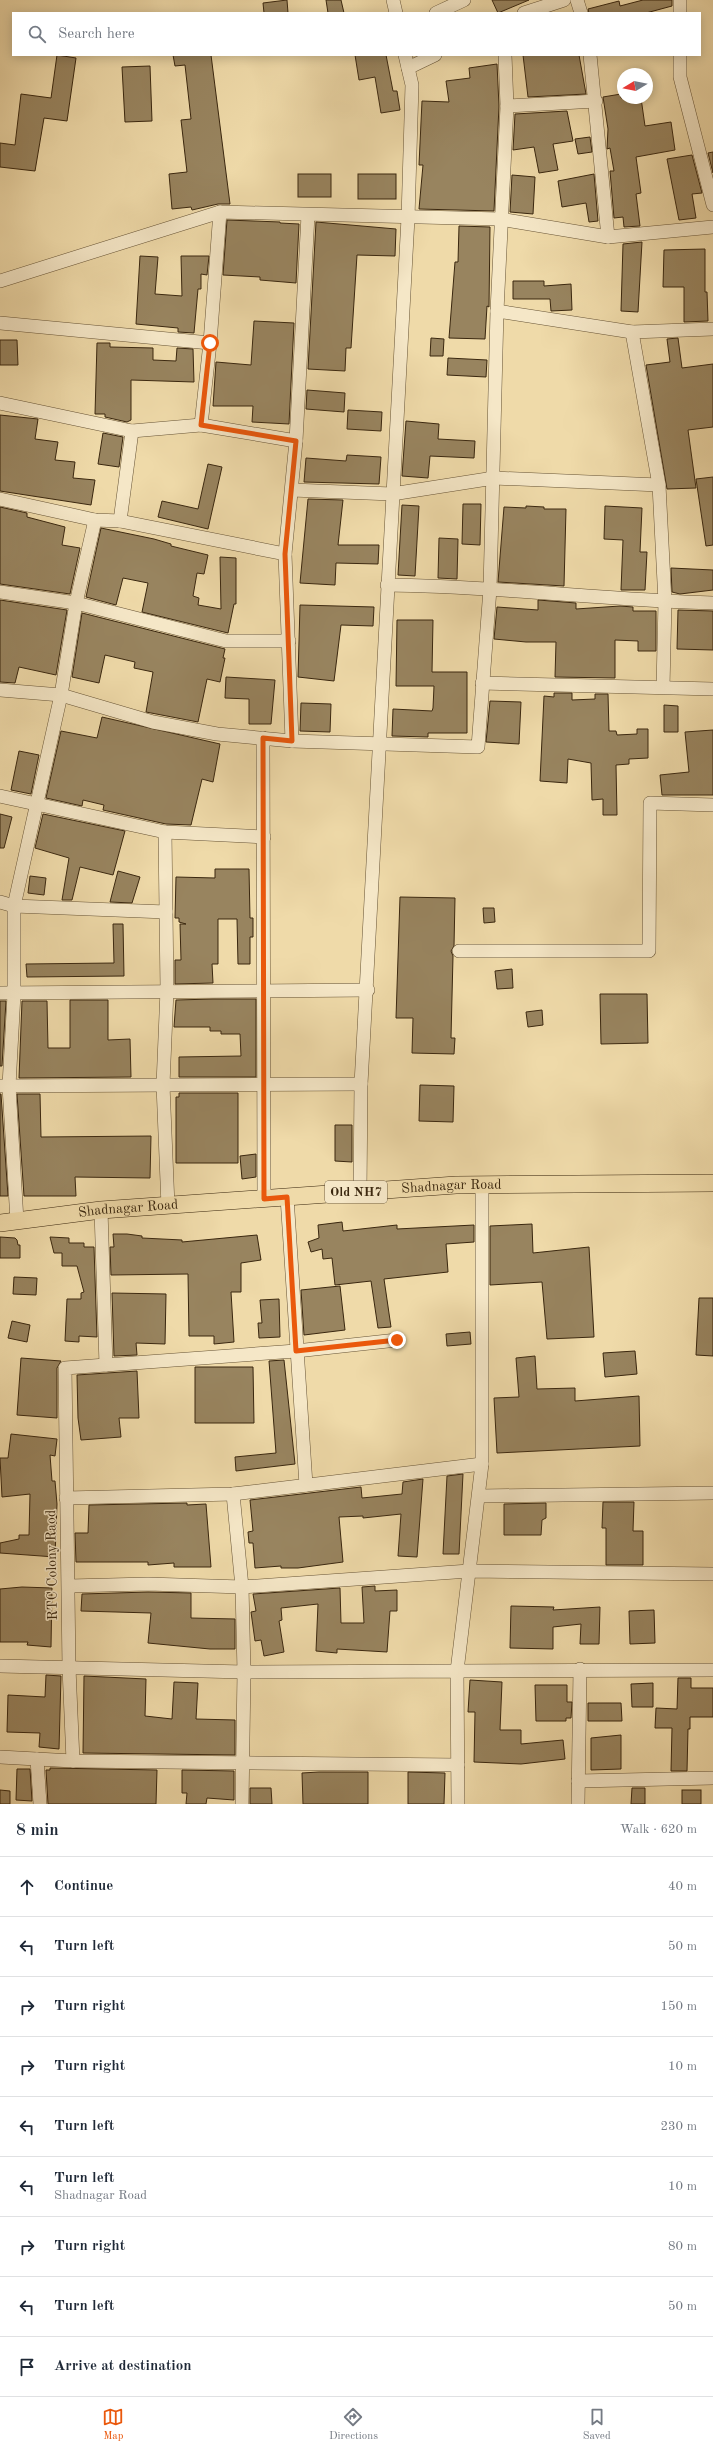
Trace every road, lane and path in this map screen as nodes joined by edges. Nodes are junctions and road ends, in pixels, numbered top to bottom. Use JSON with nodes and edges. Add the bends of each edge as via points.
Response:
{"nodes":[{"id":1,"x":393,"y":0,"type":"edge"},
{"id":2,"x":464,"y":0,"type":"edge"},
{"id":3,"x":564,"y":0,"type":"edge"},
{"id":4,"x":577,"y":0,"type":"edge"},
{"id":5,"x":680,"y":0,"type":"edge"},
{"id":6,"x":396,"y":12,"type":"edge"},
{"id":7,"x":438,"y":12,"type":"edge"},
{"id":8,"x":527,"y":12,"type":"edge"},
{"id":9,"x":581,"y":12,"type":"edge"},
{"id":10,"x":680,"y":12,"type":"edge"},
{"id":11,"x":430,"y":56,"type":"edge"},
{"id":12,"x":505,"y":56,"type":"edge"},
{"id":13,"x":590,"y":56,"type":"edge"},
{"id":14,"x":680,"y":56,"type":"edge"},
{"id":15,"x":407,"y":61,"type":"edge"},
{"id":16,"x":596,"y":101,"type":"junction"},
{"id":17,"x":507,"y":106,"type":"junction"},
{"id":18,"x":713,"y":205,"type":"edge"},
{"id":19,"x":220,"y":212,"type":"junction"},
{"id":20,"x":308,"y":215,"type":"junction"},
{"id":21,"x":408,"y":218,"type":"junction"},
{"id":22,"x":500,"y":219,"type":"junction"},
{"id":23,"x":713,"y":227,"type":"edge"},
{"id":24,"x":608,"y":237,"type":"junction"},
{"id":25,"x":0,"y":281,"type":"edge"},
{"id":26,"x":497,"y":311,"type":"junction"},
{"id":27,"x":0,"y":323,"type":"edge"},
{"id":28,"x":713,"y":329,"type":"edge"},
{"id":29,"x":632,"y":332,"type":"junction"},
{"id":30,"x":210,"y":343,"type":"junction"},
{"id":31,"x":0,"y":403,"type":"edge"},
{"id":32,"x":201,"y":425,"type":"junction"},
{"id":33,"x":132,"y":431,"type":"junction"},
{"id":34,"x":296,"y":441,"type":"junction"},
{"id":35,"x":494,"y":478,"type":"junction"},
{"id":36,"x":659,"y":485,"type":"junction"},
{"id":37,"x":292,"y":490,"type":"junction"},
{"id":38,"x":392,"y":494,"type":"junction"},
{"id":39,"x":0,"y":499,"type":"edge"},
{"id":40,"x":95,"y":520,"type":"junction"},
{"id":41,"x":120,"y":521,"type":"junction"},
{"id":42,"x":285,"y":554,"type":"junction"},
{"id":43,"x":387,"y":585,"type":"junction"},
{"id":44,"x":490,"y":589,"type":"junction"},
{"id":45,"x":0,"y":592,"type":"edge"},
{"id":46,"x":665,"y":602,"type":"junction"},
{"id":47,"x":76,"y":603,"type":"junction"},
{"id":48,"x":713,"y":603,"type":"edge"},
{"id":49,"x":289,"y":641,"type":"junction"},
{"id":50,"x":482,"y":683,"type":"junction"},
{"id":51,"x":663,"y":687,"type":"junction"},
{"id":52,"x":713,"y":689,"type":"edge"},
{"id":53,"x":0,"y":690,"type":"edge"},
{"id":54,"x":61,"y":695,"type":"junction"},
{"id":55,"x":263,"y":738,"type":"junction"},
{"id":56,"x":292,"y":741,"type":"junction"},
{"id":57,"x":378,"y":745,"type":"junction"},
{"id":58,"x":0,"y":796,"type":"edge"},
{"id":59,"x":37,"y":804,"type":"junction"},
{"id":60,"x":713,"y":805,"type":"edge"},
{"id":61,"x":165,"y":832,"type":"junction"},
{"id":62,"x":264,"y":838,"type":"junction"},
{"id":63,"x":0,"y":902,"type":"edge"},
{"id":64,"x":14,"y":906,"type":"junction"},
{"id":65,"x":166,"y":912,"type":"junction"},
{"id":66,"x":459,"y":951,"type":"dead end"},
{"id":67,"x":167,"y":990,"type":"junction"},
{"id":68,"x":264,"y":990,"type":"junction"},
{"id":69,"x":368,"y":990,"type":"junction"},
{"id":70,"x":0,"y":993,"type":"edge"},
{"id":71,"x":14,"y":994,"type":"junction"},
{"id":72,"x":264,"y":1084,"type":"junction"},
{"id":73,"x":361,"y":1084,"type":"junction"},
{"id":74,"x":163,"y":1085,"type":"junction"},
{"id":75,"x":5,"y":1086,"type":"edge"},
{"id":76,"x":713,"y":1183,"type":"edge"},
{"id":77,"x":482,"y":1184,"type":"junction"},
{"id":78,"x":360,"y":1192,"type":"junction"},
{"id":79,"x":287,"y":1197,"type":"junction"},
{"id":80,"x":264,"y":1199,"type":"junction"},
{"id":81,"x":168,"y":1206,"type":"junction"},
{"id":82,"x":101,"y":1210,"type":"junction"},
{"id":83,"x":8,"y":1222,"type":"edge"},
{"id":84,"x":397,"y":1340,"type":"dead end"},
{"id":85,"x":296,"y":1351,"type":"junction"},
{"id":86,"x":106,"y":1365,"type":"junction"},
{"id":87,"x":482,"y":1464,"type":"junction"},
{"id":88,"x":306,"y":1485,"type":"junction"},
{"id":89,"x":713,"y":1493,"type":"edge"},
{"id":90,"x":233,"y":1494,"type":"junction"},
{"id":91,"x":480,"y":1496,"type":"junction"},
{"id":92,"x":66,"y":1498,"type":"junction"},
{"id":93,"x":469,"y":1571,"type":"junction"},
{"id":94,"x":713,"y":1574,"type":"edge"},
{"id":95,"x":70,"y":1586,"type":"junction"},
{"id":96,"x":242,"y":1587,"type":"junction"},
{"id":97,"x":0,"y":1666,"type":"edge"},
{"id":98,"x":69,"y":1668,"type":"junction"},
{"id":99,"x":580,"y":1669,"type":"junction"},
{"id":100,"x":713,"y":1670,"type":"edge"},
{"id":101,"x":457,"y":1671,"type":"junction"},
{"id":102,"x":244,"y":1672,"type":"junction"},
{"id":103,"x":0,"y":1757,"type":"edge"},
{"id":104,"x":37,"y":1759,"type":"junction"},
{"id":105,"x":73,"y":1761,"type":"junction"},
{"id":106,"x":242,"y":1763,"type":"junction"},
{"id":107,"x":458,"y":1765,"type":"junction"},
{"id":108,"x":713,"y":1778,"type":"edge"},
{"id":109,"x":578,"y":1781,"type":"junction"},
{"id":110,"x":40,"y":1804,"type":"edge"},
{"id":111,"x":242,"y":1804,"type":"edge"},
{"id":112,"x":458,"y":1804,"type":"edge"},
{"id":113,"x":578,"y":1804,"type":"edge"}],
"edges":[{"from":1,"to":6,"type":"street"},
{"from":2,"to":7,"type":"street"},
{"from":3,"to":8,"type":"street"},
{"from":4,"to":9,"type":"street"},
{"from":5,"to":10,"type":"street"},
{"from":11,"to":15,"type":"street"},
{"from":12,"to":17,"type":"street"},
{"from":13,"to":16,"type":"street"},
{"from":14,"to":18,"type":"street","via":[[680,77]]},
{"from":15,"to":21,"type":"street","via":[[412,85]]},
{"from":16,"to":17,"type":"street"},
{"from":16,"to":24,"type":"street"},
{"from":17,"to":22,"type":"street"},
{"from":19,"to":20,"type":"street"},
{"from":19,"to":25,"type":"street"},
{"from":19,"to":30,"type":"street"},
{"from":20,"to":21,"type":"street"},
{"from":20,"to":34,"type":"street"},
{"from":21,"to":22,"type":"street"},
{"from":21,"to":38,"type":"street"},
{"from":22,"to":24,"type":"street"},
{"from":22,"to":26,"type":"street"},
{"from":23,"to":24,"type":"street"},
{"from":26,"to":29,"type":"street"},
{"from":26,"to":35,"type":"street"},
{"from":27,"to":30,"type":"street"},
{"from":28,"to":29,"type":"street"},
{"from":29,"to":36,"type":"street"},
{"from":30,"to":32,"type":"street"},
{"from":31,"to":33,"type":"street"},
{"from":32,"to":33,"type":"street"},
{"from":32,"to":34,"type":"street"},
{"from":33,"to":41,"type":"street"},
{"from":34,"to":37,"type":"street"},
{"from":35,"to":36,"type":"street"},
{"from":35,"to":38,"type":"street"},
{"from":35,"to":44,"type":"street"},
{"from":36,"to":46,"type":"street"},
{"from":37,"to":38,"type":"street"},
{"from":37,"to":42,"type":"street"},
{"from":38,"to":43,"type":"street"},
{"from":39,"to":40,"type":"street"},
{"from":40,"to":41,"type":"street"},
{"from":40,"to":47,"type":"street"},
{"from":41,"to":42,"type":"street"},
{"from":42,"to":49,"type":"street"},
{"from":43,"to":44,"type":"street"},
{"from":43,"to":57,"type":"street"},
{"from":44,"to":46,"type":"street"},
{"from":44,"to":50,"type":"street"},
{"from":45,"to":47,"type":"street"},
{"from":46,"to":48,"type":"street"},
{"from":46,"to":51,"type":"street"},
{"from":47,"to":49,"type":"street","via":[[226,641]]},
{"from":47,"to":54,"type":"street"},
{"from":49,"to":56,"type":"street"},
{"from":50,"to":51,"type":"street"},
{"from":50,"to":57,"type":"street","via":[[478,747]]},
{"from":51,"to":52,"type":"street"},
{"from":53,"to":54,"type":"street"},
{"from":54,"to":55,"type":"street","via":[[198,732]]},
{"from":54,"to":59,"type":"street"},
{"from":55,"to":56,"type":"street"},
{"from":55,"to":62,"type":"street"},
{"from":56,"to":57,"type":"street"},
{"from":57,"to":69,"type":"street"},
{"from":58,"to":59,"type":"street"},
{"from":59,"to":61,"type":"street"},
{"from":59,"to":64,"type":"street"},
{"from":60,"to":66,"type":"street","via":[[650,803],[649,951]]},
{"from":61,"to":62,"type":"street"},
{"from":61,"to":65,"type":"street"},
{"from":62,"to":68,"type":"street"},
{"from":63,"to":64,"type":"street"},
{"from":64,"to":65,"type":"street"},
{"from":64,"to":71,"type":"street"},
{"from":65,"to":67,"type":"street"},
{"from":67,"to":68,"type":"street"},
{"from":67,"to":71,"type":"street"},
{"from":67,"to":74,"type":"street"},
{"from":68,"to":69,"type":"street"},
{"from":68,"to":72,"type":"street"},
{"from":69,"to":73,"type":"street"},
{"from":70,"to":71,"type":"street"},
{"from":71,"to":75,"type":"street"},
{"from":72,"to":73,"type":"street"},
{"from":72,"to":74,"type":"street"},
{"from":72,"to":80,"type":"street"},
{"from":73,"to":78,"type":"street"},
{"from":74,"to":75,"type":"street"},
{"from":74,"to":81,"type":"street"},
{"from":75,"to":83,"type":"street"},
{"from":76,"to":77,"type":"main road","name":"Shadnagar Road","number":"Old NH7"},
{"from":77,"to":78,"type":"main road","name":"Shadnagar Road","number":"Old NH7"},
{"from":77,"to":87,"type":"street"},
{"from":78,"to":79,"type":"main road","name":"Shadnagar Road","number":"Old NH7"},
{"from":79,"to":80,"type":"main road","name":"Shadnagar Road","number":"Old NH7"},
{"from":79,"to":85,"type":"street"},
{"from":80,"to":81,"type":"main road","name":"Shadnagar Road","number":"Old NH7"},
{"from":81,"to":82,"type":"main road","name":"Shadnagar Road","number":"Old NH7"},
{"from":82,"to":83,"type":"main road","name":"Shadnagar Road","number":"Old NH7"},
{"from":82,"to":86,"type":"street"},
{"from":84,"to":85,"type":"street"},
{"from":85,"to":86,"type":"street"},
{"from":85,"to":88,"type":"street"},
{"from":86,"to":92,"type":"street","name":"RTC Colony Raod","via":[[65,1368]]},
{"from":87,"to":88,"type":"street"},
{"from":87,"to":91,"type":"street"},
{"from":88,"to":90,"type":"street"},
{"from":89,"to":91,"type":"street"},
{"from":90,"to":92,"type":"street"},
{"from":90,"to":96,"type":"street"},
{"from":91,"to":93,"type":"street"},
{"from":92,"to":95,"type":"street","name":"RTC Colony Raod"},
{"from":93,"to":94,"type":"street"},
{"from":93,"to":96,"type":"street"},
{"from":93,"to":101,"type":"street"},
{"from":95,"to":96,"type":"street","via":[[148,1584]]},
{"from":95,"to":98,"type":"street","name":"RTC Colony Raod"},
{"from":96,"to":102,"type":"street"},
{"from":97,"to":98,"type":"street"},
{"from":98,"to":102,"type":"street"},
{"from":98,"to":105,"type":"street","name":"RTC Colony Raod"},
{"from":99,"to":100,"type":"street"},
{"from":99,"to":101,"type":"street"},
{"from":99,"to":109,"type":"street"},
{"from":101,"to":102,"type":"street"},
{"from":101,"to":107,"type":"street"},
{"from":102,"to":106,"type":"street"},
{"from":103,"to":104,"type":"street"},
{"from":104,"to":105,"type":"street"},
{"from":104,"to":110,"type":"street"},
{"from":105,"to":106,"type":"street"},
{"from":106,"to":107,"type":"street"},
{"from":106,"to":111,"type":"street"},
{"from":107,"to":112,"type":"street"},
{"from":108,"to":109,"type":"street"},
{"from":109,"to":113,"type":"street"}]}
